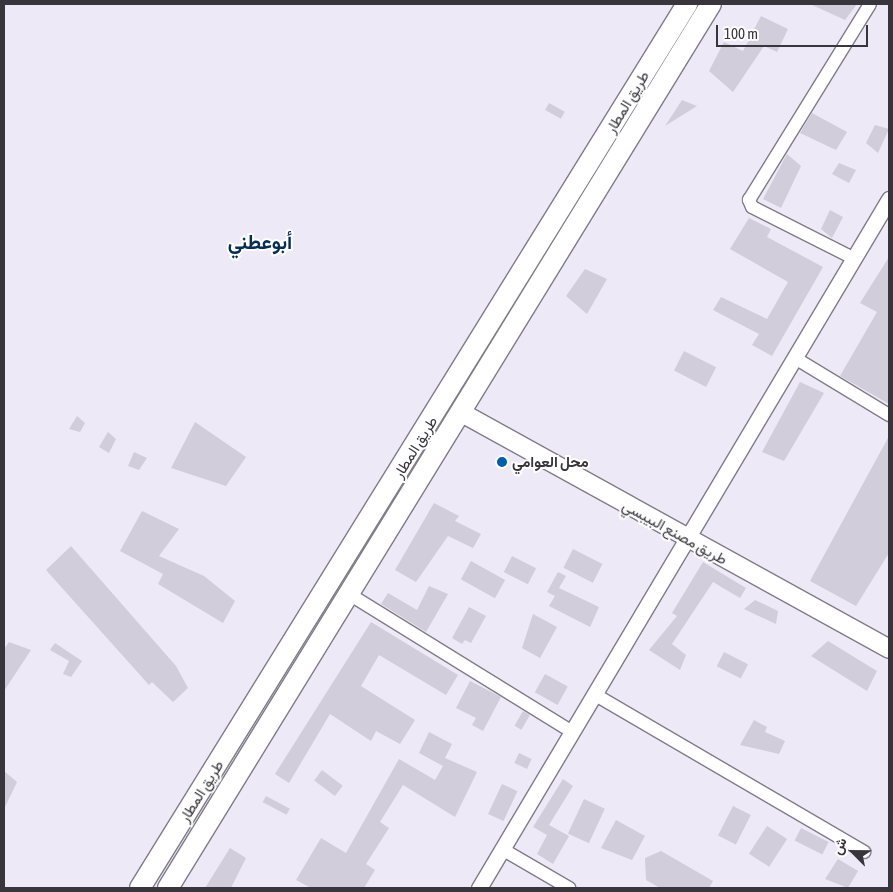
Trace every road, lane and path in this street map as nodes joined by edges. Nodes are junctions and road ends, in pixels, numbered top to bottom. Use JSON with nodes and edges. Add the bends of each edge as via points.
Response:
{"nodes":[{"id":1,"x":687,"y":4,"type":"edge"},
{"id":2,"x":711,"y":4,"type":"edge"},
{"id":3,"x":870,"y":4,"type":"edge"},
{"id":4,"x":888,"y":202,"type":"edge"},
{"id":5,"x":855,"y":259,"type":"junction"},
{"id":6,"x":795,"y":358,"type":"junction"},
{"id":7,"x":462,"y":413,"type":"junction"},
{"id":8,"x":889,"y":415,"type":"edge"},
{"id":9,"x":686,"y":538,"type":"junction"},
{"id":10,"x":349,"y":594,"type":"junction"},
{"id":11,"x":889,"y":649,"type":"edge"},
{"id":12,"x":594,"y":694,"type":"junction"},
{"id":13,"x":571,"y":731,"type":"junction"},
{"id":14,"x":502,"y":849,"type":"junction"},
{"id":15,"x":864,"y":852,"type":"dead end"},
{"id":16,"x":140,"y":888,"type":"edge"},
{"id":17,"x":168,"y":888,"type":"edge"},
{"id":18,"x":479,"y":888,"type":"edge"},
{"id":19,"x":569,"y":888,"type":"edge"}],
"edges":[{"from":1,"to":16,"type":"highway","name":"طريق المطار"},
{"from":2,"to":7,"type":"highway","name":"طريق المطار"},
{"from":3,"to":5,"type":"street","via":[[749,200],[752,207]]},
{"from":4,"to":5,"type":"street"},
{"from":5,"to":6,"type":"street"},
{"from":6,"to":8,"type":"street"},
{"from":6,"to":9,"type":"street"},
{"from":7,"to":9,"type":"main road","name":"طريق مصنع البيبسي"},
{"from":7,"to":10,"type":"highway","name":"طريق المطار"},
{"from":9,"to":11,"type":"main road","name":"طريق مصنع البيبسي"},
{"from":9,"to":12,"type":"street"},
{"from":10,"to":13,"type":"street"},
{"from":10,"to":17,"type":"highway","name":"طريق المطار"},
{"from":12,"to":13,"type":"street"},
{"from":12,"to":15,"type":"street"},
{"from":13,"to":14,"type":"street"},
{"from":14,"to":18,"type":"street"},
{"from":14,"to":19,"type":"street"}]}
